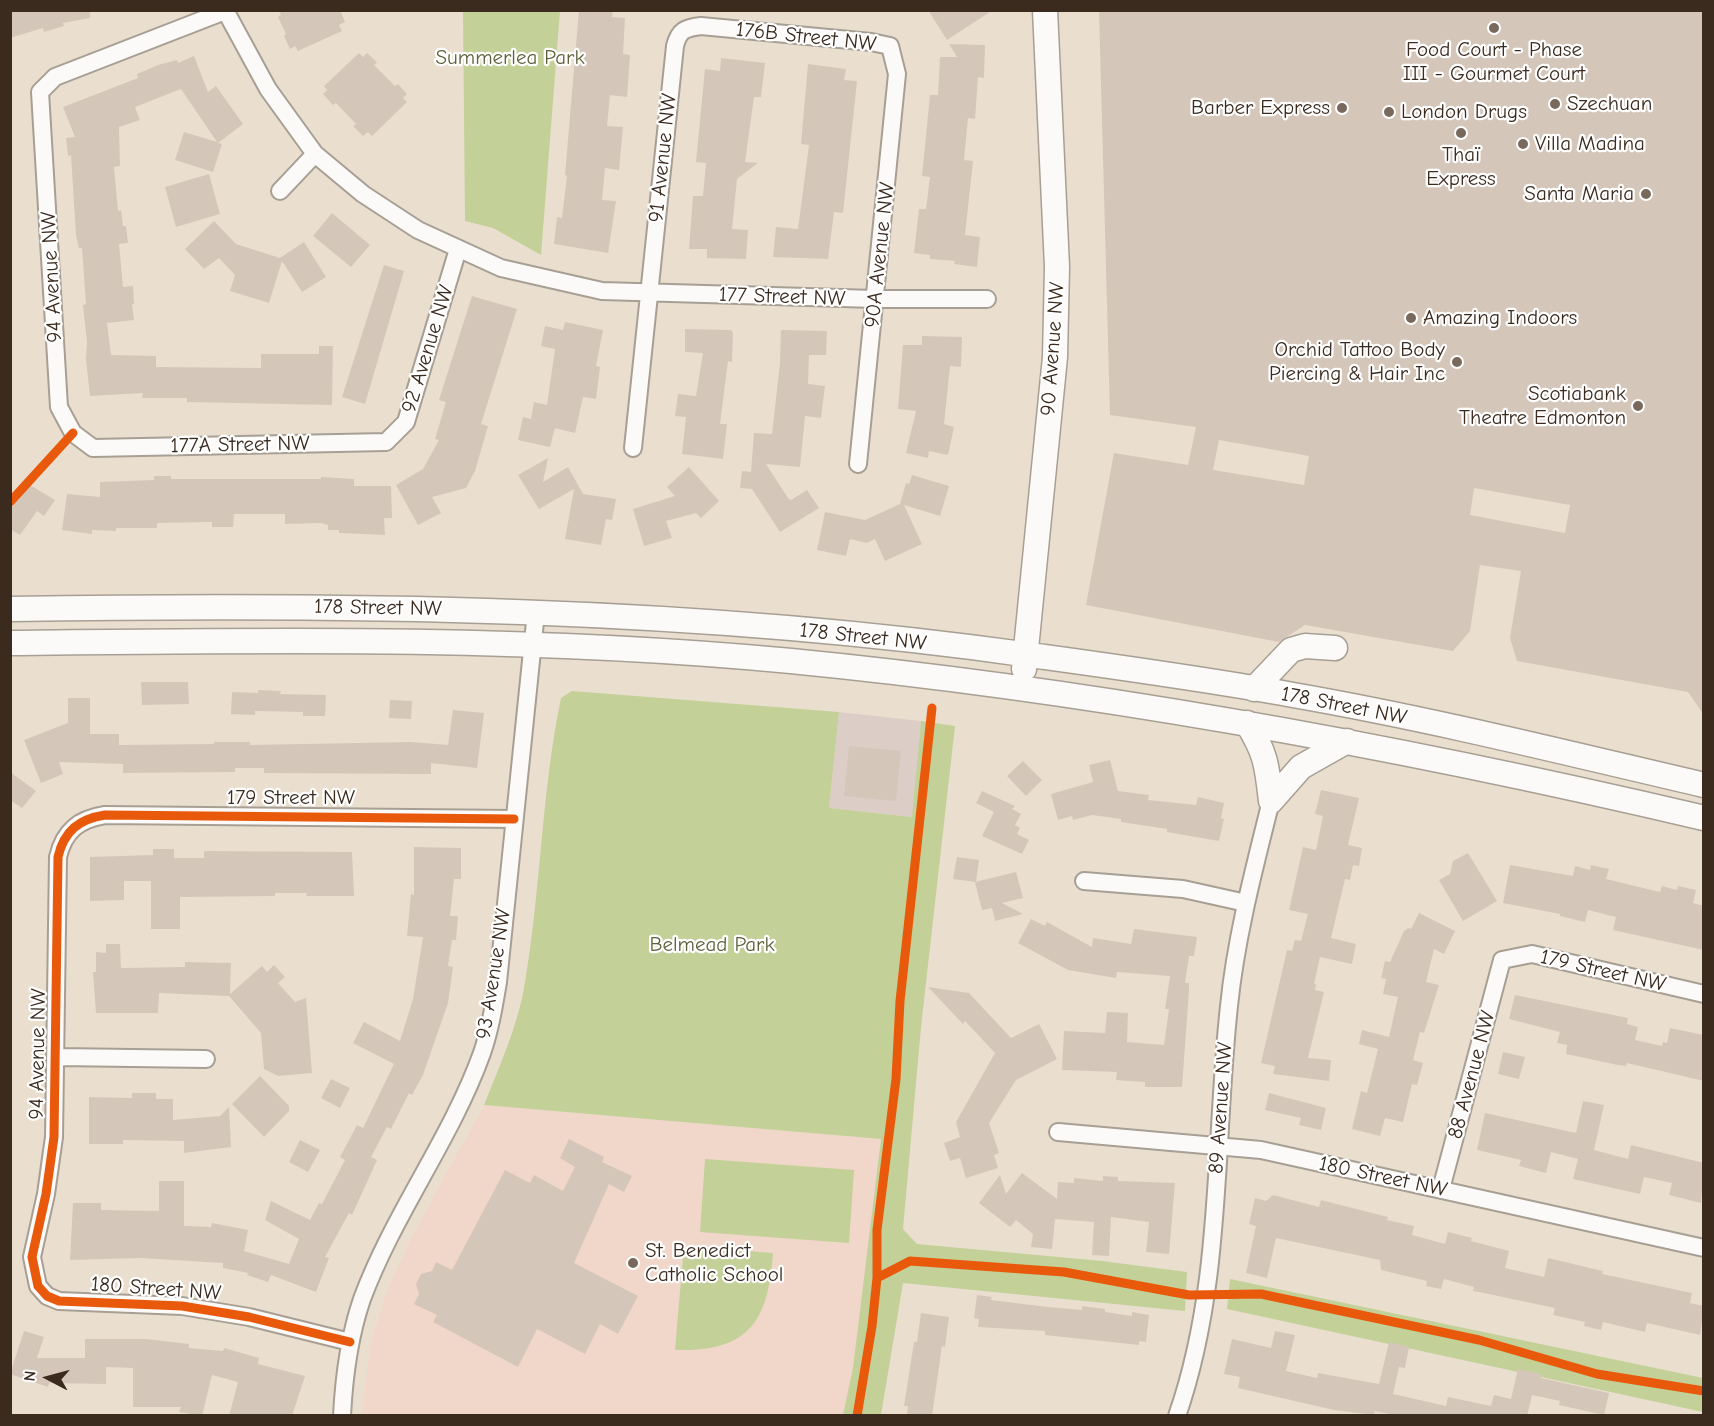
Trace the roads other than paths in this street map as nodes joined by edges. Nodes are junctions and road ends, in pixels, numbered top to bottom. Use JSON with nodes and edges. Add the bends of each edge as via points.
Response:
{"nodes":[{"id":1,"x":1045,"y":10,"type":"edge"},
{"id":2,"x":225,"y":11,"type":"edge"},
{"id":3,"x":686,"y":27,"type":"joint"},
{"id":4,"x":890,"y":46,"type":"joint"},
{"id":5,"x":315,"y":154,"type":"junction"},
{"id":6,"x":280,"y":191,"type":"dead end"},
{"id":7,"x":458,"y":249,"type":"junction"},
{"id":8,"x":649,"y":292,"type":"junction"},
{"id":9,"x":987,"y":298,"type":"dead end"},
{"id":10,"x":875,"y":299,"type":"junction"},
{"id":11,"x":386,"y":442,"type":"joint"},
{"id":12,"x":93,"y":447,"type":"joint"},
{"id":13,"x":633,"y":448,"type":"dead end"},
{"id":14,"x":858,"y":464,"type":"dead end"},
{"id":15,"x":10,"y":609,"type":"edge"},
{"id":16,"x":536,"y":612,"type":"junction"},
{"id":17,"x":10,"y":642,"type":"edge"},
{"id":18,"x":533,"y":644,"type":"junction"},
{"id":19,"x":1335,"y":648,"type":"dead end"},
{"id":20,"x":1025,"y":654,"type":"junction"},
{"id":21,"x":1022,"y":687,"type":"junction"},
{"id":22,"x":1254,"y":689,"type":"junction"},
{"id":23,"x":1247,"y":723,"type":"junction"},
{"id":24,"x":1347,"y":741,"type":"junction"},
{"id":25,"x":1704,"y":785,"type":"edge"},
{"id":26,"x":1271,"y":801,"type":"junction"},
{"id":27,"x":1704,"y":818,"type":"edge"},
{"id":28,"x":514,"y":819,"type":"junction"},
{"id":29,"x":71,"y":828,"type":"joint"},
{"id":30,"x":1084,"y":880,"type":"dead end"},
{"id":31,"x":1246,"y":903,"type":"junction"},
{"id":32,"x":1503,"y":960,"type":"joint"},
{"id":33,"x":1704,"y":994,"type":"edge"},
{"id":34,"x":58,"y":1057,"type":"junction"},
{"id":35,"x":207,"y":1059,"type":"dead end"},
{"id":36,"x":1058,"y":1132,"type":"dead end"},
{"id":37,"x":1219,"y":1145,"type":"junction"},
{"id":38,"x":1441,"y":1189,"type":"junction"},
{"id":39,"x":1704,"y":1248,"type":"edge"},
{"id":40,"x":35,"y":1281,"type":"joint"},
{"id":41,"x":350,"y":1342,"type":"junction"},
{"id":42,"x":342,"y":1416,"type":"edge"},
{"id":43,"x":1177,"y":1416,"type":"edge"}],
"edges":[{"from":1,"to":20,"type":"main road","name":"90 Avenue NW","via":[[1057,305]]},
{"from":2,"to":5,"type":"street","via":[[268,89]]},
{"from":2,"to":12,"type":"street","name":"94 Avenue NW","via":[[55,77],[40,92],[59,407],[73,433]]},
{"from":3,"to":4,"type":"street","name":"176B Street NW"},
{"from":3,"to":8,"type":"street","name":"91 Avenue NW","via":[[678,33],[675,46]]},
{"from":4,"to":10,"type":"street","name":"90A Avenue NW","via":[[897,74]]},
{"from":5,"to":6,"type":"street"},
{"from":5,"to":7,"type":"street","name":"177 Street NW","via":[[363,195],[418,230]]},
{"from":7,"to":8,"type":"street","name":"177 Street NW","via":[[501,268],[555,282],[602,291]]},
{"from":7,"to":11,"type":"street","name":"92 Avenue NW","via":[[406,422]]},
{"from":8,"to":10,"type":"street","name":"177 Street NW"},
{"from":8,"to":13,"type":"street"},
{"from":9,"to":10,"type":"street","name":"177 Street NW"},
{"from":10,"to":14,"type":"street","name":"90A Avenue NW"},
{"from":11,"to":12,"type":"street","name":"177A Street NW"},
{"from":15,"to":16,"type":"main road","name":"178 Street NW","via":[[262,606]]},
{"from":16,"to":18,"type":"street","name":"93 Avenue NW"},
{"from":16,"to":20,"type":"main road","name":"178 Street NW","via":[[790,629]]},
{"from":17,"to":18,"type":"main road","name":"178 Street NW","via":[[261,639]]},
{"from":18,"to":21,"type":"main road","name":"178 Street NW","via":[[788,661]]},
{"from":18,"to":28,"type":"street","name":"93 Avenue NW"},
{"from":19,"to":22,"type":"main road","via":[[1305,646],[1291,650]]},
{"from":20,"to":21,"type":"main road","name":"90 Avenue NW"},
{"from":20,"to":22,"type":"main road","name":"178 Street NW"},
{"from":21,"to":23,"type":"main road","name":"178 Street NW"},
{"from":22,"to":25,"type":"main road","name":"178 Street NW","via":[[1420,721]]},
{"from":23,"to":24,"type":"main road","name":"178 Street NW"},
{"from":23,"to":26,"type":"main road","via":[[1269,769]]},
{"from":24,"to":26,"type":"main road","via":[[1301,767]]},
{"from":24,"to":27,"type":"main road","name":"178 Street NW"},
{"from":26,"to":31,"type":"street","name":"89 Avenue NW"},
{"from":28,"to":29,"type":"street","name":"179 Street NW","via":[[105,815]]},
{"from":28,"to":41,"type":"street","name":"93 Avenue NW","via":[[498,982],[482,1051],[461,1102],[377,1265]]},
{"from":29,"to":34,"type":"street","name":"94 Avenue NW","via":[[58,857]]},
{"from":30,"to":31,"type":"street","via":[[1183,889]]},
{"from":31,"to":37,"type":"street","name":"89 Avenue NW","via":[[1229,1006]]},
{"from":32,"to":33,"type":"street","name":"179 Street NW","via":[[1532,954]]},
{"from":32,"to":38,"type":"street","name":"88 Avenue NW"},
{"from":34,"to":35,"type":"street","name":"94 Avenue NW"},
{"from":34,"to":40,"type":"street","name":"94 Avenue NW","via":[[51,1165],[32,1257]]},
{"from":36,"to":37,"type":"street","name":"180 Street NW"},
{"from":37,"to":38,"type":"street","name":"180 Street NW","via":[[1262,1150]]},
{"from":37,"to":43,"type":"street","name":"89 Avenue NW","via":[[1208,1294]]},
{"from":38,"to":39,"type":"street","name":"180 Street NW"},
{"from":40,"to":41,"type":"street","name":"180 Street NW","via":[[47,1296],[58,1300],[193,1307]]},
{"from":41,"to":42,"type":"street","name":"93 Avenue NW"}]}
